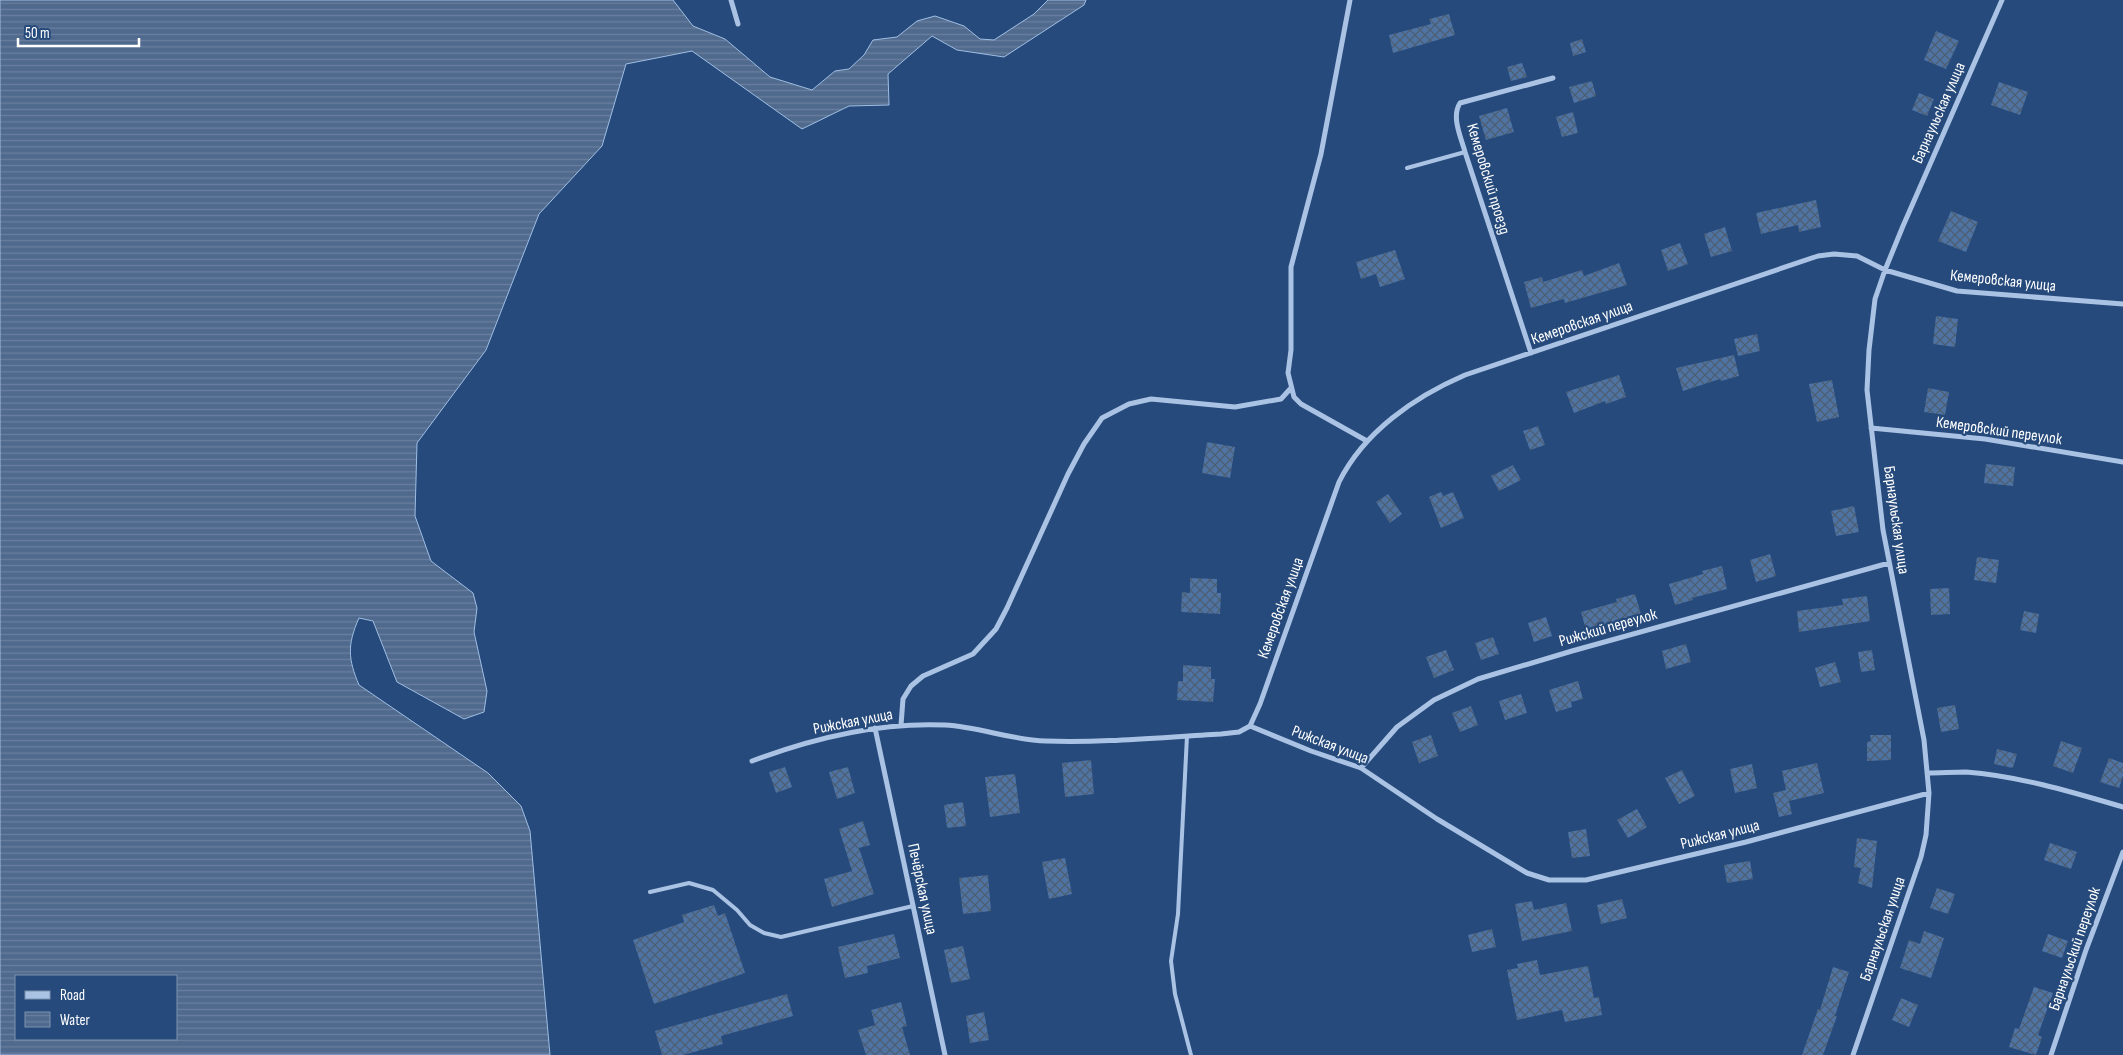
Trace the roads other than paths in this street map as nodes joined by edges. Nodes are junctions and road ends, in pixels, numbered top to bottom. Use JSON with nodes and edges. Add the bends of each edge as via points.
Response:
{"nodes":[{"id":1,"x":731,"y":0,"type":"edge"},
{"id":2,"x":1350,"y":0,"type":"edge"},
{"id":3,"x":2002,"y":0,"type":"edge"},
{"id":4,"x":738,"y":24,"type":"dead end"},
{"id":5,"x":1553,"y":78,"type":"dead end"},
{"id":6,"x":1465,"y":152,"type":"junction"},
{"id":7,"x":1408,"y":168,"type":"dead end"},
{"id":8,"x":1885,"y":270,"type":"junction"},
{"id":9,"x":2123,"y":304,"type":"edge"},
{"id":10,"x":1531,"y":353,"type":"junction"},
{"id":11,"x":1291,"y":388,"type":"junction"},
{"id":12,"x":1871,"y":428,"type":"junction"},
{"id":13,"x":1367,"y":441,"type":"junction"},
{"id":14,"x":2123,"y":462,"type":"edge"},
{"id":15,"x":1889,"y":563,"type":"junction"},
{"id":16,"x":901,"y":725,"type":"junction"},
{"id":17,"x":1250,"y":726,"type":"junction"},
{"id":18,"x":875,"y":728,"type":"junction"},
{"id":19,"x":1187,"y":736,"type":"junction"},
{"id":20,"x":752,"y":761,"type":"dead end"},
{"id":21,"x":1361,"y":768,"type":"junction"},
{"id":22,"x":1928,"y":773,"type":"junction"},
{"id":23,"x":1929,"y":793,"type":"junction"},
{"id":24,"x":2123,"y":807,"type":"edge"},
{"id":25,"x":2123,"y":852,"type":"edge"},
{"id":26,"x":650,"y":892,"type":"dead end"},
{"id":27,"x":913,"y":906,"type":"junction"},
{"id":28,"x":945,"y":1055,"type":"edge"},
{"id":29,"x":1191,"y":1055,"type":"edge"},
{"id":30,"x":1853,"y":1055,"type":"edge"},
{"id":31,"x":2052,"y":1055,"type":"edge"}],
"edges":[{"from":1,"to":4,"type":"street"},
{"from":2,"to":11,"type":"street","via":[[1321,154],[1292,267],[1288,372]]},
{"from":3,"to":8,"type":"street","name":"Барнаульская улица"},
{"from":5,"to":6,"type":"street","name":"Кемеровский проезд","via":[[1460,103],[1456,109],[1456,120]]},
{"from":6,"to":7,"type":"lane"},
{"from":6,"to":10,"type":"street","name":"Кемеровский проезд"},
{"from":8,"to":9,"type":"street","name":"Кемеровская улица","via":[[1957,291]]},
{"from":8,"to":10,"type":"street","name":"Кемеровская улица","via":[[1857,256],[1818,256]]},
{"from":8,"to":12,"type":"street","name":"Барнаульская улица","via":[[1875,299],[1869,350],[1867,390]]},
{"from":10,"to":13,"type":"street","name":"Кемеровская улица","via":[[1440,386]]},
{"from":11,"to":13,"type":"street","via":[[1301,404]]},
{"from":11,"to":16,"type":"street","via":[[1281,399],[1235,407],[1151,399],[1129,404],[1102,418],[1068,474],[996,629],[972,654],[923,676],[911,686],[903,699]]},
{"from":12,"to":14,"type":"street","name":"Кемеровский переулок","via":[[1985,439]]},
{"from":12,"to":15,"type":"street","name":"Барнаульская улица"},
{"from":13,"to":17,"type":"street","name":"Кемеровская улица","via":[[1339,482]]},
{"from":15,"to":21,"type":"street","name":"Рижский переулок","via":[[1478,679],[1434,700],[1398,727]]},
{"from":15,"to":22,"type":"street","name":"Барнаульская улица"},
{"from":16,"to":18,"type":"street","name":"Рижская улица"},
{"from":16,"to":19,"type":"street","name":"Рижская улица","via":[[978,730],[1017,740],[1087,742]]},
{"from":17,"to":19,"type":"street","name":"Рижская улица","via":[[1239,732]]},
{"from":17,"to":21,"type":"street","name":"Рижская улица"},
{"from":18,"to":20,"type":"street","name":"Рижская улица"},
{"from":18,"to":27,"type":"street","name":"Печёрская улица"},
{"from":19,"to":29,"type":"lane","via":[[1178,914],[1172,968],[1175,994]]},
{"from":21,"to":23,"type":"street","name":"Рижская улица","via":[[1527,873],[1550,880],[1586,880],[1746,842]]},
{"from":22,"to":23,"type":"street","name":"Барнаульская улица"},
{"from":22,"to":24,"type":"street","via":[[1965,772],[1997,776],[2066,790]]},
{"from":23,"to":30,"type":"street","name":"Барнаульская улица","via":[[1921,857]]},
{"from":25,"to":31,"type":"street","name":"Барнаульский переулок","via":[[2086,950]]},
{"from":26,"to":27,"type":"lane","via":[[689,883],[713,890],[750,925],[781,937]]},
{"from":27,"to":28,"type":"street","name":"Печёрская улица"}]}
